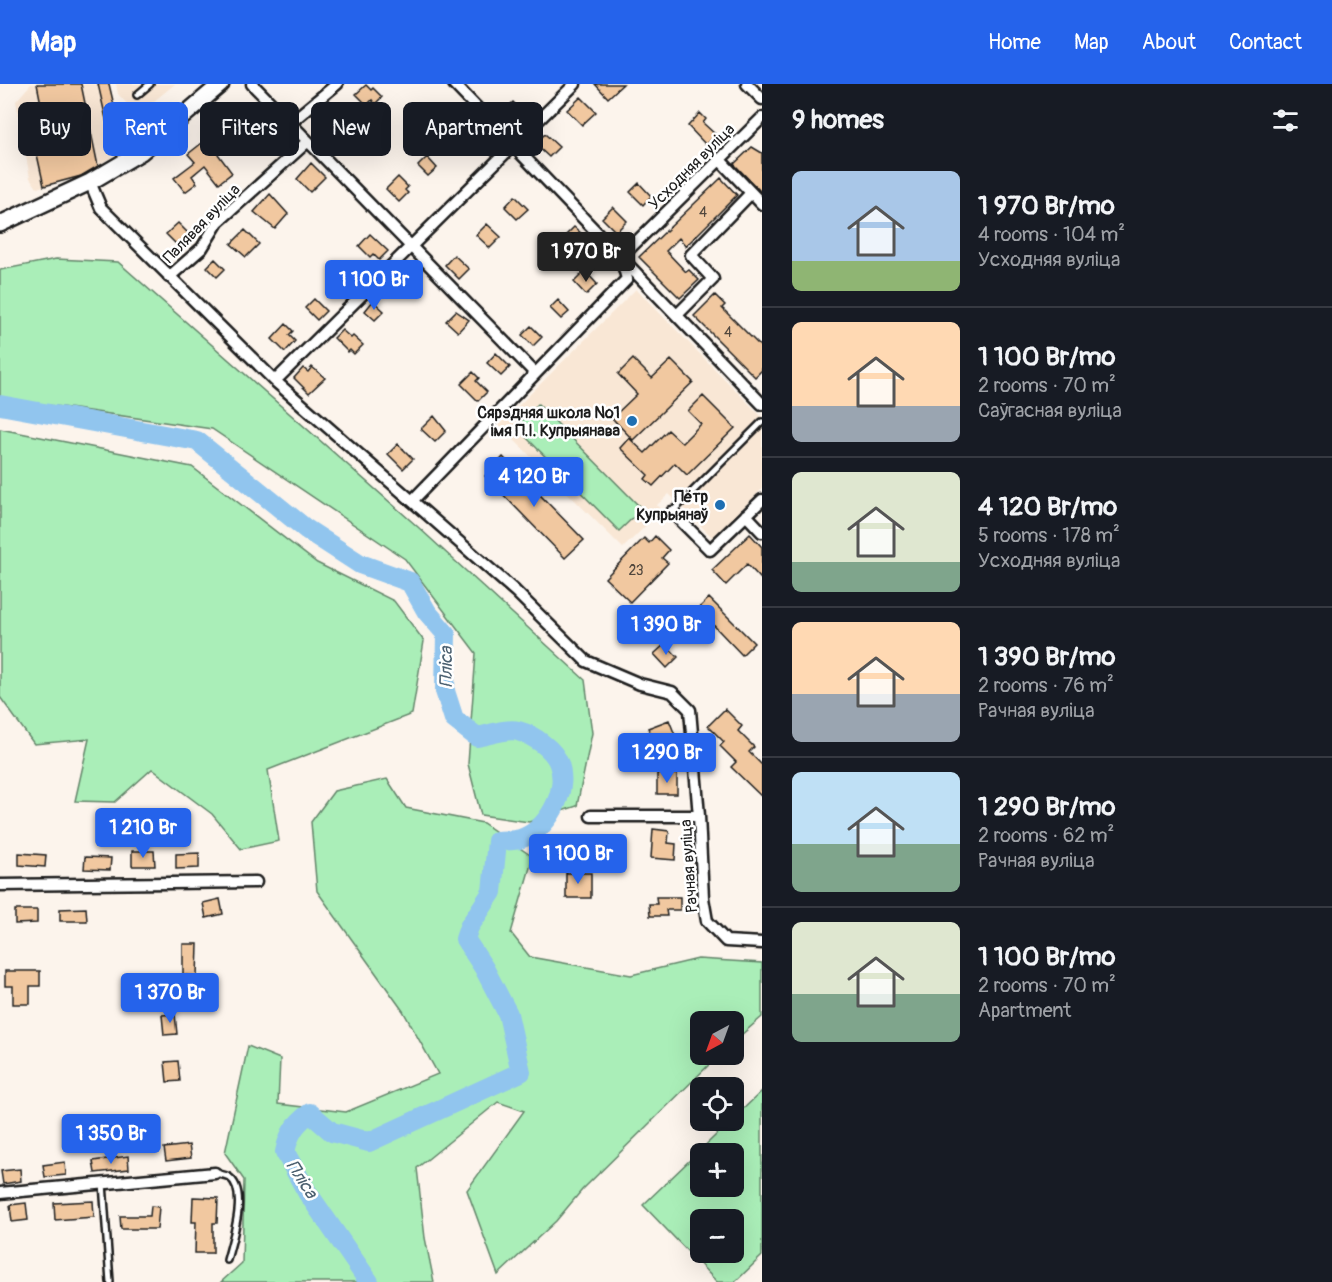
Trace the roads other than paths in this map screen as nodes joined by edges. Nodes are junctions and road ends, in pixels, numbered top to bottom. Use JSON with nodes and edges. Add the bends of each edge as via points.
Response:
{"nodes":[{"id":1,"x":150,"y":84,"type":"edge"},
{"id":2,"x":252,"y":84,"type":"edge"},
{"id":3,"x":337,"y":84,"type":"edge"},
{"id":4,"x":454,"y":84,"type":"edge"},
{"id":5,"x":574,"y":84,"type":"edge"},
{"id":6,"x":747,"y":84,"type":"edge"},
{"id":7,"x":213,"y":86,"type":"edge"},
{"id":8,"x":136,"y":95,"type":"dead end"},
{"id":9,"x":762,"y":99,"type":"edge"},
{"id":10,"x":270,"y":102,"type":"edge"},
{"id":11,"x":471,"y":102,"type":"edge"},
{"id":12,"x":543,"y":115,"type":"edge"},
{"id":13,"x":299,"y":116,"type":"edge"},
{"id":14,"x":762,"y":118,"type":"edge"},
{"id":15,"x":299,"y":133,"type":"edge"},
{"id":16,"x":307,"y":142,"type":"junction"},
{"id":17,"x":502,"y":156,"type":"edge"},
{"id":18,"x":524,"y":156,"type":"edge"},
{"id":19,"x":719,"y":159,"type":"junction"},
{"id":20,"x":90,"y":182,"type":"junction"},
{"id":21,"x":751,"y":193,"type":"junction"},
{"id":22,"x":762,"y":204,"type":"edge"},
{"id":23,"x":0,"y":224,"type":"edge"},
{"id":24,"x":411,"y":247,"type":"junction"},
{"id":25,"x":621,"y":257,"type":"junction"},
{"id":26,"x":169,"y":277,"type":"junction"},
{"id":27,"x":677,"y":315,"type":"junction"},
{"id":28,"x":534,"y":372,"type":"junction"},
{"id":29,"x":275,"y":381,"type":"junction"},
{"id":30,"x":762,"y":404,"type":"edge"},
{"id":31,"x":762,"y":422,"type":"edge"},
{"id":32,"x":762,"y":500,"type":"edge"},
{"id":33,"x":412,"y":501,"type":"junction"},
{"id":34,"x":672,"y":512,"type":"joint"},
{"id":35,"x":746,"y":515,"type":"junction"},
{"id":36,"x":762,"y":532,"type":"edge"},
{"id":37,"x":591,"y":816,"type":"dead end"},
{"id":38,"x":699,"y":816,"type":"junction"},
{"id":39,"x":256,"y":882,"type":"dead end"},
{"id":40,"x":0,"y":885,"type":"edge"},
{"id":41,"x":762,"y":943,"type":"edge"},
{"id":42,"x":215,"y":1173,"type":"joint"},
{"id":43,"x":103,"y":1183,"type":"junction"},
{"id":44,"x":0,"y":1193,"type":"edge"},
{"id":45,"x":227,"y":1260,"type":"dead end"},
{"id":46,"x":110,"y":1282,"type":"edge"}],
"edges":[{"from":1,"to":8,"type":"lane"},
{"from":2,"to":10,"type":"street"},
{"from":3,"to":13,"type":"street"},
{"from":4,"to":11,"type":"street"},
{"from":5,"to":12,"type":"street"},
{"from":6,"to":9,"type":"street"},
{"from":7,"to":20,"type":"street","via":[[141,152]]},
{"from":14,"to":19,"type":"street","name":"Усходняя вуліца"},
{"from":15,"to":16,"type":"street"},
{"from":16,"to":24,"type":"street"},
{"from":16,"to":26,"type":"street","name":"Палявая вуліца","via":[[218,222],[202,248]]},
{"from":17,"to":24,"type":"street"},
{"from":18,"to":25,"type":"street"},
{"from":19,"to":21,"type":"street"},
{"from":19,"to":25,"type":"street","name":"Усходняя вуліца"},
{"from":20,"to":23,"type":"street"},
{"from":20,"to":26,"type":"street","via":[[101,208]]},
{"from":21,"to":22,"type":"street"},
{"from":21,"to":27,"type":"street","via":[[691,255],[713,279]]},
{"from":24,"to":28,"type":"street"},
{"from":24,"to":29,"type":"street"},
{"from":25,"to":27,"type":"street"},
{"from":25,"to":28,"type":"street","via":[[627,279]]},
{"from":26,"to":29,"type":"street"},
{"from":27,"to":30,"type":"street"},
{"from":28,"to":33,"type":"street"},
{"from":29,"to":33,"type":"street"},
{"from":31,"to":34,"type":"lane"},
{"from":32,"to":35,"type":"street"},
{"from":33,"to":38,"type":"street","name":"Рачная вуліца","via":[[586,661],[640,684],[672,692],[690,710]]},
{"from":34,"to":35,"type":"street","via":[[710,550]]},
{"from":35,"to":36,"type":"street"},
{"from":37,"to":38,"type":"street"},
{"from":38,"to":41,"type":"street","name":"Рачная вуліца","via":[[707,921],[726,940]]},
{"from":39,"to":40,"type":"street"},
{"from":42,"to":43,"type":"street"},
{"from":42,"to":45,"type":"lane","via":[[228,1176],[236,1185],[239,1199]]},
{"from":43,"to":44,"type":"street"},
{"from":43,"to":46,"type":"lane"}]}
